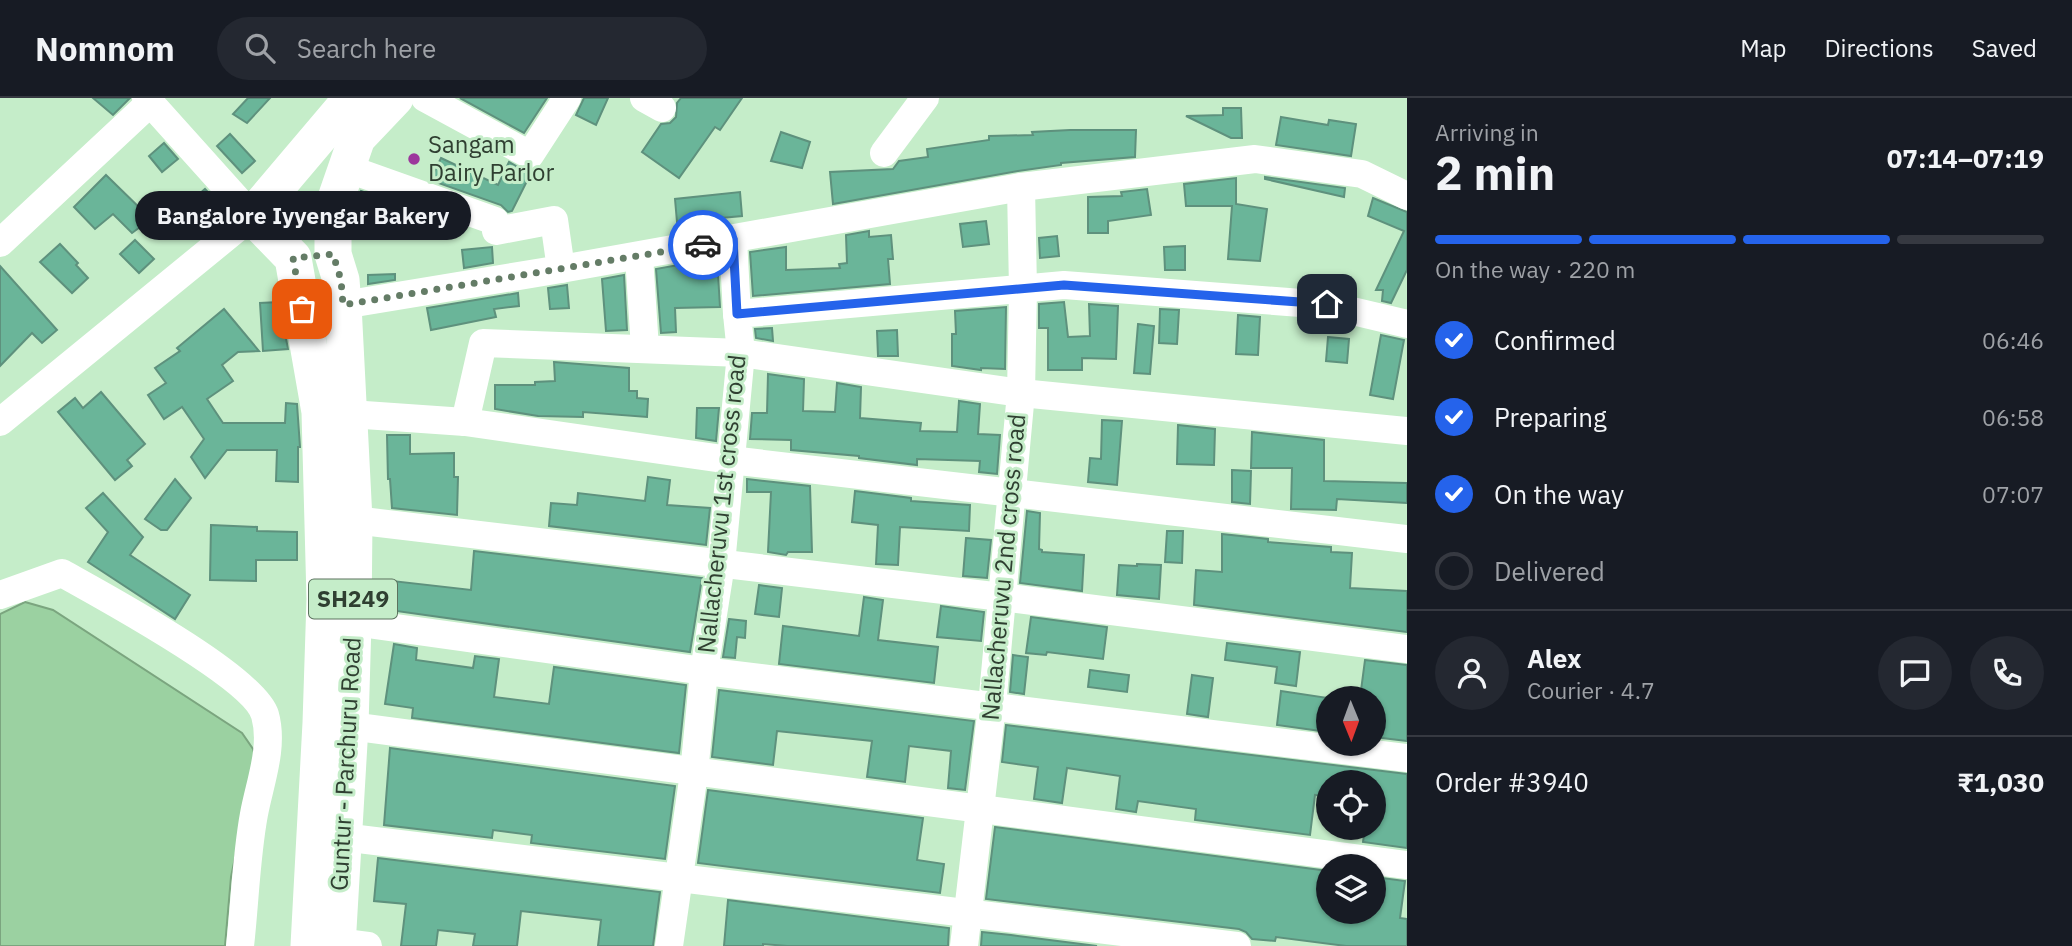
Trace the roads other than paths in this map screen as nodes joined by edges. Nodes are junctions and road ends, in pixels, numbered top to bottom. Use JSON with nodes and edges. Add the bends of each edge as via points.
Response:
{"nodes":[{"id":1,"x":395,"y":98,"type":"edge"},
{"id":2,"x":425,"y":98,"type":"edge"},
{"id":3,"x":566,"y":98,"type":"edge"},
{"id":4,"x":925,"y":98,"type":"edge"},
{"id":5,"x":148,"y":100,"type":"edge"},
{"id":6,"x":348,"y":129,"type":"edge"},
{"id":7,"x":884,"y":153,"type":"dead end"},
{"id":8,"x":1021,"y":187,"type":"junction"},
{"id":9,"x":1407,"y":195,"type":"edge"},
{"id":10,"x":252,"y":216,"type":"junction"},
{"id":11,"x":733,"y":239,"type":"junction"},
{"id":12,"x":0,"y":243,"type":"edge"},
{"id":13,"x":333,"y":254,"type":"junction"},
{"id":14,"x":639,"y":256,"type":"junction"},
{"id":15,"x":293,"y":258,"type":"junction"},
{"id":16,"x":561,"y":270,"type":"junction"},
{"id":17,"x":1023,"y":289,"type":"junction"},
{"id":18,"x":343,"y":305,"type":"junction"},
{"id":19,"x":737,"y":314,"type":"junction"},
{"id":20,"x":1407,"y":324,"type":"edge"},
{"id":21,"x":645,"y":349,"type":"junction"},
{"id":22,"x":741,"y":353,"type":"junction"},
{"id":23,"x":1021,"y":393,"type":"junction"},
{"id":24,"x":350,"y":414,"type":"junction"},
{"id":25,"x":0,"y":422,"type":"edge"},
{"id":26,"x":465,"y":422,"type":"junction"},
{"id":27,"x":1407,"y":431,"type":"edge"},
{"id":28,"x":730,"y":460,"type":"junction"},
{"id":29,"x":1012,"y":493,"type":"junction"},
{"id":30,"x":354,"y":520,"type":"junction"},
{"id":31,"x":1407,"y":539,"type":"edge"},
{"id":32,"x":721,"y":564,"type":"junction"},
{"id":33,"x":0,"y":594,"type":"edge"},
{"id":34,"x":1002,"y":597,"type":"junction"},
{"id":35,"x":353,"y":622,"type":"junction"},
{"id":36,"x":1407,"y":649,"type":"edge"},
{"id":37,"x":704,"y":671,"type":"junction"},
{"id":38,"x":992,"y":706,"type":"junction"},
{"id":39,"x":350,"y":726,"type":"junction"},
{"id":40,"x":1407,"y":758,"type":"edge"},
{"id":41,"x":694,"y":773,"type":"junction"},
{"id":42,"x":979,"y":807,"type":"junction"},
{"id":43,"x":342,"y":837,"type":"junction"},
{"id":44,"x":1407,"y":865,"type":"edge"},
{"id":45,"x":677,"y":877,"type":"junction"},
{"id":46,"x":968,"y":914,"type":"junction"},
{"id":47,"x":338,"y":945,"type":"edge"},
{"id":48,"x":240,"y":946,"type":"edge"},
{"id":49,"x":669,"y":946,"type":"edge"},
{"id":50,"x":964,"y":946,"type":"edge"},
{"id":51,"x":1237,"y":946,"type":"edge"}],
"edges":[{"from":1,"to":6,"type":"main road","name":"Guntur - Parchuru Road","number":"SH249"},
{"from":2,"to":3,"type":"street","via":[[530,155]]},
{"from":4,"to":7,"type":"street"},
{"from":5,"to":10,"type":"street"},
{"from":5,"to":12,"type":"street"},
{"from":6,"to":10,"type":"main road","name":"Guntur - Parchuru Road","number":"SH249"},
{"from":6,"to":13,"type":"main road","name":"Guntur - Parchuru Road","number":"SH249","via":[[333,207]]},
{"from":6,"to":16,"type":"street","via":[[495,226],[554,220]]},
{"from":8,"to":9,"type":"street","via":[[1255,159],[1362,174]]},
{"from":8,"to":11,"type":"street"},
{"from":8,"to":17,"type":"street","name":"Nallacheruvu 2nd cross road"},
{"from":10,"to":15,"type":"main road"},
{"from":10,"to":25,"type":"street","name":"Guntur - Parchuru Road"},
{"from":11,"to":14,"type":"street"},
{"from":11,"to":19,"type":"street","name":"Nallacheruvu 1st cross road"},
{"from":13,"to":15,"type":"main road"},
{"from":13,"to":18,"type":"main road","name":"Guntur - Parchuru Road","number":"SH249"},
{"from":14,"to":16,"type":"street"},
{"from":14,"to":21,"type":"street"},
{"from":15,"to":47,"type":"main road","name":"Guntur - Parchuru Road","number":"SH249","via":[[320,412],[324,522],[321,723]]},
{"from":16,"to":18,"type":"street"},
{"from":17,"to":19,"type":"street"},
{"from":17,"to":20,"type":"street","via":[[1064,285],[1327,304]]},
{"from":17,"to":23,"type":"street","name":"Nallacheruvu 2nd cross road"},
{"from":18,"to":24,"type":"main road","name":"Guntur - Parchuru Road","number":"SH249"},
{"from":19,"to":22,"type":"street","name":"Nallacheruvu 1st cross road"},
{"from":21,"to":22,"type":"street"},
{"from":21,"to":26,"type":"street","via":[[483,343]]},
{"from":22,"to":23,"type":"street"},
{"from":22,"to":28,"type":"street","name":"Nallacheruvu 1st cross road"},
{"from":23,"to":27,"type":"street"},
{"from":23,"to":29,"type":"street","name":"Nallacheruvu 2nd cross road"},
{"from":24,"to":26,"type":"street"},
{"from":24,"to":30,"type":"main road","name":"Guntur - Parchuru Road","number":"SH249"},
{"from":26,"to":28,"type":"street"},
{"from":28,"to":29,"type":"street"},
{"from":28,"to":32,"type":"street","name":"Nallacheruvu 1st cross road"},
{"from":29,"to":31,"type":"street"},
{"from":29,"to":34,"type":"street","name":"Nallacheruvu 2nd cross road"},
{"from":30,"to":32,"type":"street"},
{"from":30,"to":35,"type":"main road","name":"Guntur - Parchuru Road","number":"SH249"},
{"from":32,"to":34,"type":"street"},
{"from":32,"to":37,"type":"street","name":"Nallacheruvu 1st cross road"},
{"from":33,"to":48,"type":"street","via":[[62,573],[164,631],[249,692],[265,713],[267,759],[254,815]]},
{"from":34,"to":36,"type":"street"},
{"from":34,"to":38,"type":"street","name":"Nallacheruvu 2nd cross road"},
{"from":35,"to":37,"type":"street"},
{"from":35,"to":39,"type":"main road","name":"Guntur - Parchuru Road","number":"SH249"},
{"from":37,"to":38,"type":"street"},
{"from":37,"to":41,"type":"street","name":"Nallacheruvu 1st cross road"},
{"from":38,"to":40,"type":"street"},
{"from":38,"to":42,"type":"street","name":"Nallacheruvu 2nd cross road"},
{"from":39,"to":41,"type":"street"},
{"from":39,"to":43,"type":"main road","name":"Guntur - Parchuru Road","number":"SH249"},
{"from":41,"to":42,"type":"street"},
{"from":41,"to":45,"type":"street","name":"Nallacheruvu 1st cross road"},
{"from":42,"to":44,"type":"street"},
{"from":42,"to":46,"type":"street","name":"Nallacheruvu 2nd cross road"},
{"from":43,"to":45,"type":"street"},
{"from":43,"to":47,"type":"main road","name":"Guntur - Parchuru Road","number":"SH249"},
{"from":45,"to":46,"type":"street"},
{"from":45,"to":49,"type":"street","name":"Nallacheruvu 1st cross road"},
{"from":46,"to":50,"type":"street","name":"Nallacheruvu 2nd cross road"},
{"from":46,"to":51,"type":"street"}]}
